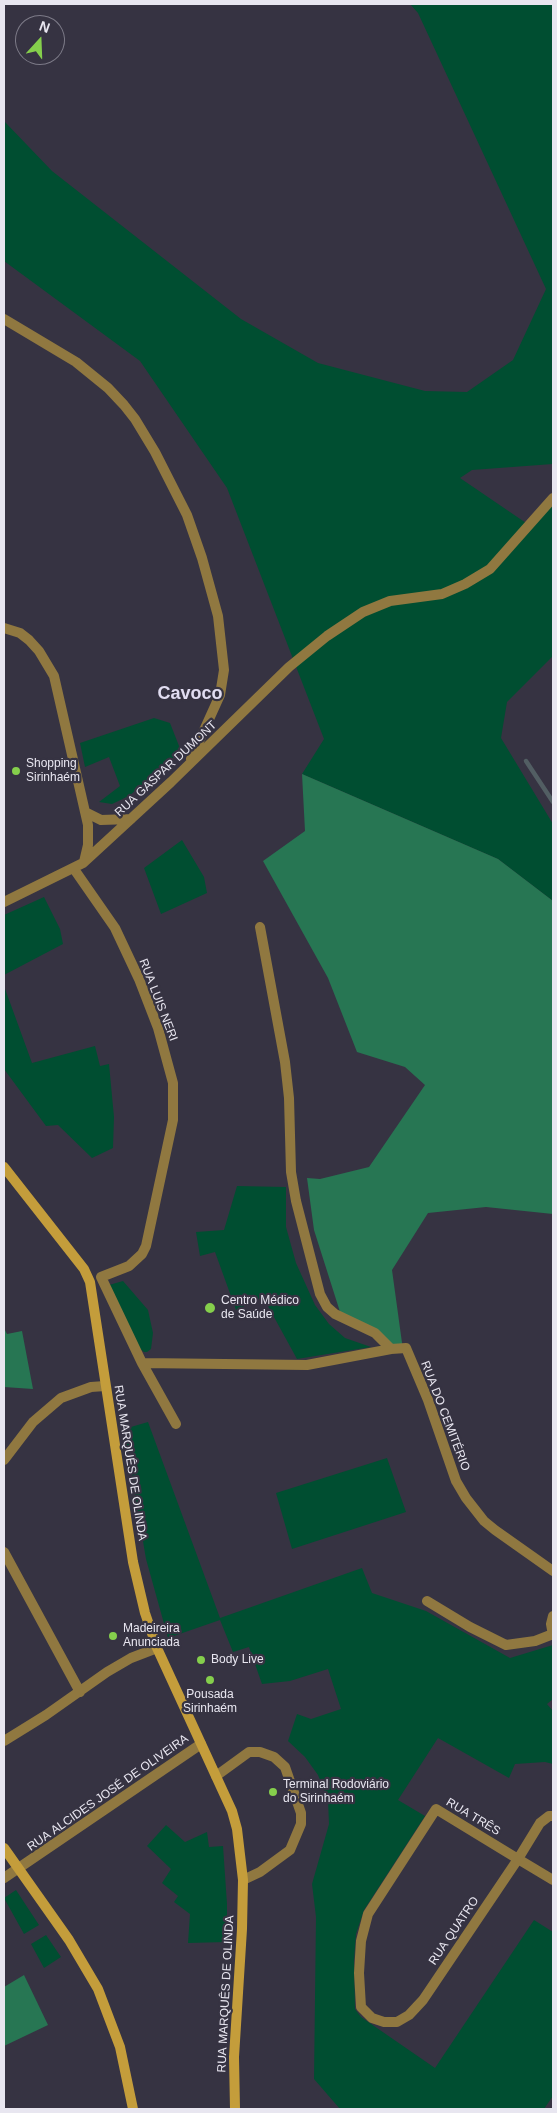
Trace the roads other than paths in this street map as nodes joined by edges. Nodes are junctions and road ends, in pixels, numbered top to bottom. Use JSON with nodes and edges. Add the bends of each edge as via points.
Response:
{"nodes":[{"id":1,"x":4,"y":319,"type":"edge"},
{"id":2,"x":553,"y":498,"type":"edge"},
{"id":3,"x":4,"y":628,"type":"edge"},
{"id":4,"x":187,"y":766,"type":"junction"},
{"id":5,"x":85,"y":812,"type":"junction"},
{"id":6,"x":131,"y":819,"type":"junction"},
{"id":7,"x":83,"y":862,"type":"junction"},
{"id":8,"x":74,"y":869,"type":"junction"},
{"id":9,"x":4,"y":902,"type":"edge"},
{"id":10,"x":260,"y":927,"type":"dead end"},
{"id":11,"x":4,"y":1167,"type":"edge"},
{"id":12,"x":101,"y":1277,"type":"junction"},
{"id":13,"x":90,"y":1282,"type":"junction"},
{"id":14,"x":392,"y":1348,"type":"junction"},
{"id":15,"x":142,"y":1363,"type":"junction"},
{"id":16,"x":105,"y":1386,"type":"junction"},
{"id":17,"x":176,"y":1424,"type":"dead end"},
{"id":18,"x":4,"y":1460,"type":"edge"},
{"id":19,"x":4,"y":1552,"type":"edge"},
{"id":20,"x":553,"y":1570,"type":"edge"},
{"id":21,"x":427,"y":1600,"type":"dead end"},
{"id":22,"x":553,"y":1616,"type":"edge"},
{"id":23,"x":553,"y":1634,"type":"edge"},
{"id":24,"x":157,"y":1648,"type":"junction"},
{"id":25,"x":80,"y":1692,"type":"junction"},
{"id":26,"x":4,"y":1741,"type":"edge"},
{"id":27,"x":201,"y":1744,"type":"junction"},
{"id":28,"x":216,"y":1776,"type":"junction"},
{"id":29,"x":553,"y":1816,"type":"edge"},
{"id":30,"x":4,"y":1848,"type":"edge"},
{"id":31,"x":518,"y":1859,"type":"junction"},
{"id":32,"x":18,"y":1870,"type":"junction"},
{"id":33,"x":4,"y":1878,"type":"edge"},
{"id":34,"x":242,"y":1880,"type":"junction"},
{"id":35,"x":553,"y":1880,"type":"edge"},
{"id":36,"x":409,"y":2015,"type":"joint"},
{"id":37,"x":132,"y":2109,"type":"edge"},
{"id":38,"x":235,"y":2109,"type":"edge"}],
"edges":[{"from":1,"to":4,"type":"street","via":[[60,351],[108,388],[135,419],[187,515],[218,616],[224,670],[220,694]]},
{"from":2,"to":4,"type":"street","name":"RUA GASPAR DUMONT","via":[[490,569],[442,594],[390,601],[363,612],[327,636],[289,667]]},
{"from":3,"to":5,"type":"street","via":[[29,640],[54,676]]},
{"from":4,"to":6,"type":"street","name":"RUA GASPAR DUMONT"},
{"from":5,"to":6,"type":"street","via":[[101,820]]},
{"from":5,"to":7,"type":"street","via":[[89,835]]},
{"from":6,"to":7,"type":"street","name":"RUA GASPAR DUMONT"},
{"from":7,"to":8,"type":"street","name":"RUA GASPAR DUMONT"},
{"from":8,"to":9,"type":"street","name":"RUA GASPAR DUMONT"},
{"from":8,"to":12,"type":"street","name":"RUA LUIS NERI","via":[[115,928],[135,971],[158,1028],[173,1083],[173,1120],[146,1246],[129,1266]]},
{"from":10,"to":14,"type":"street","via":[[285,1062],[291,1172],[320,1294],[335,1314],[375,1333]]},
{"from":11,"to":13,"type":"main road","name":"RUA MARQUÊS DE OLINDA","via":[[84,1269]]},
{"from":12,"to":13,"type":"street"},
{"from":12,"to":15,"type":"street"},
{"from":13,"to":16,"type":"main road","name":"RUA MARQUÊS DE OLINDA"},
{"from":14,"to":15,"type":"street","via":[[291,1366]]},
{"from":14,"to":20,"type":"street","name":"RUA DO CEMITÉRIO","via":[[406,1348],[456,1481],[466,1498],[495,1530]]},
{"from":15,"to":17,"type":"street"},
{"from":16,"to":18,"type":"street","via":[[91,1387],[61,1398],[33,1422]]},
{"from":16,"to":24,"type":"main road","name":"RUA MARQUÊS DE OLINDA","via":[[133,1562]]},
{"from":19,"to":25,"type":"street"},
{"from":21,"to":23,"type":"street","via":[[506,1645],[535,1641]]},
{"from":22,"to":23,"type":"street"},
{"from":24,"to":25,"type":"street","via":[[131,1658]]},
{"from":24,"to":27,"type":"main road","name":"RUA MARQUÊS DE OLINDA"},
{"from":25,"to":26,"type":"street"},
{"from":27,"to":28,"type":"main road","name":"RUA MARQUÊS DE OLINDA"},
{"from":27,"to":32,"type":"street","name":"RUA ALCIDES JOSÉ DE OLIVEIRA"},
{"from":28,"to":34,"type":"main road","name":"RUA MARQUÊS DE OLINDA","via":[[237,1829]]},
{"from":28,"to":34,"type":"street","via":[[249,1752],[274,1757],[285,1766],[301,1813],[301,1824],[290,1850],[260,1872]]},
{"from":29,"to":31,"type":"street","name":"RUA QUATRO","via":[[540,1823]]},
{"from":30,"to":32,"type":"main road"},
{"from":31,"to":35,"type":"street","name":"RUA TRÊS"},
{"from":31,"to":36,"type":"street","name":"RUA QUATRO","via":[[423,2000]]},
{"from":31,"to":36,"type":"street","name":"RUA TRÊS","via":[[436,1809],[368,1914],[361,1941],[361,2007],[372,2018],[384,2022],[397,2022]]},
{"from":32,"to":33,"type":"street","name":"RUA ALCIDES JOSÉ DE OLIVEIRA"},
{"from":32,"to":37,"type":"main road","via":[[69,1940],[98,1989],[120,2048]]},
{"from":34,"to":38,"type":"main road","name":"RUA MARQUÊS DE OLINDA","via":[[234,2057]]}]}
